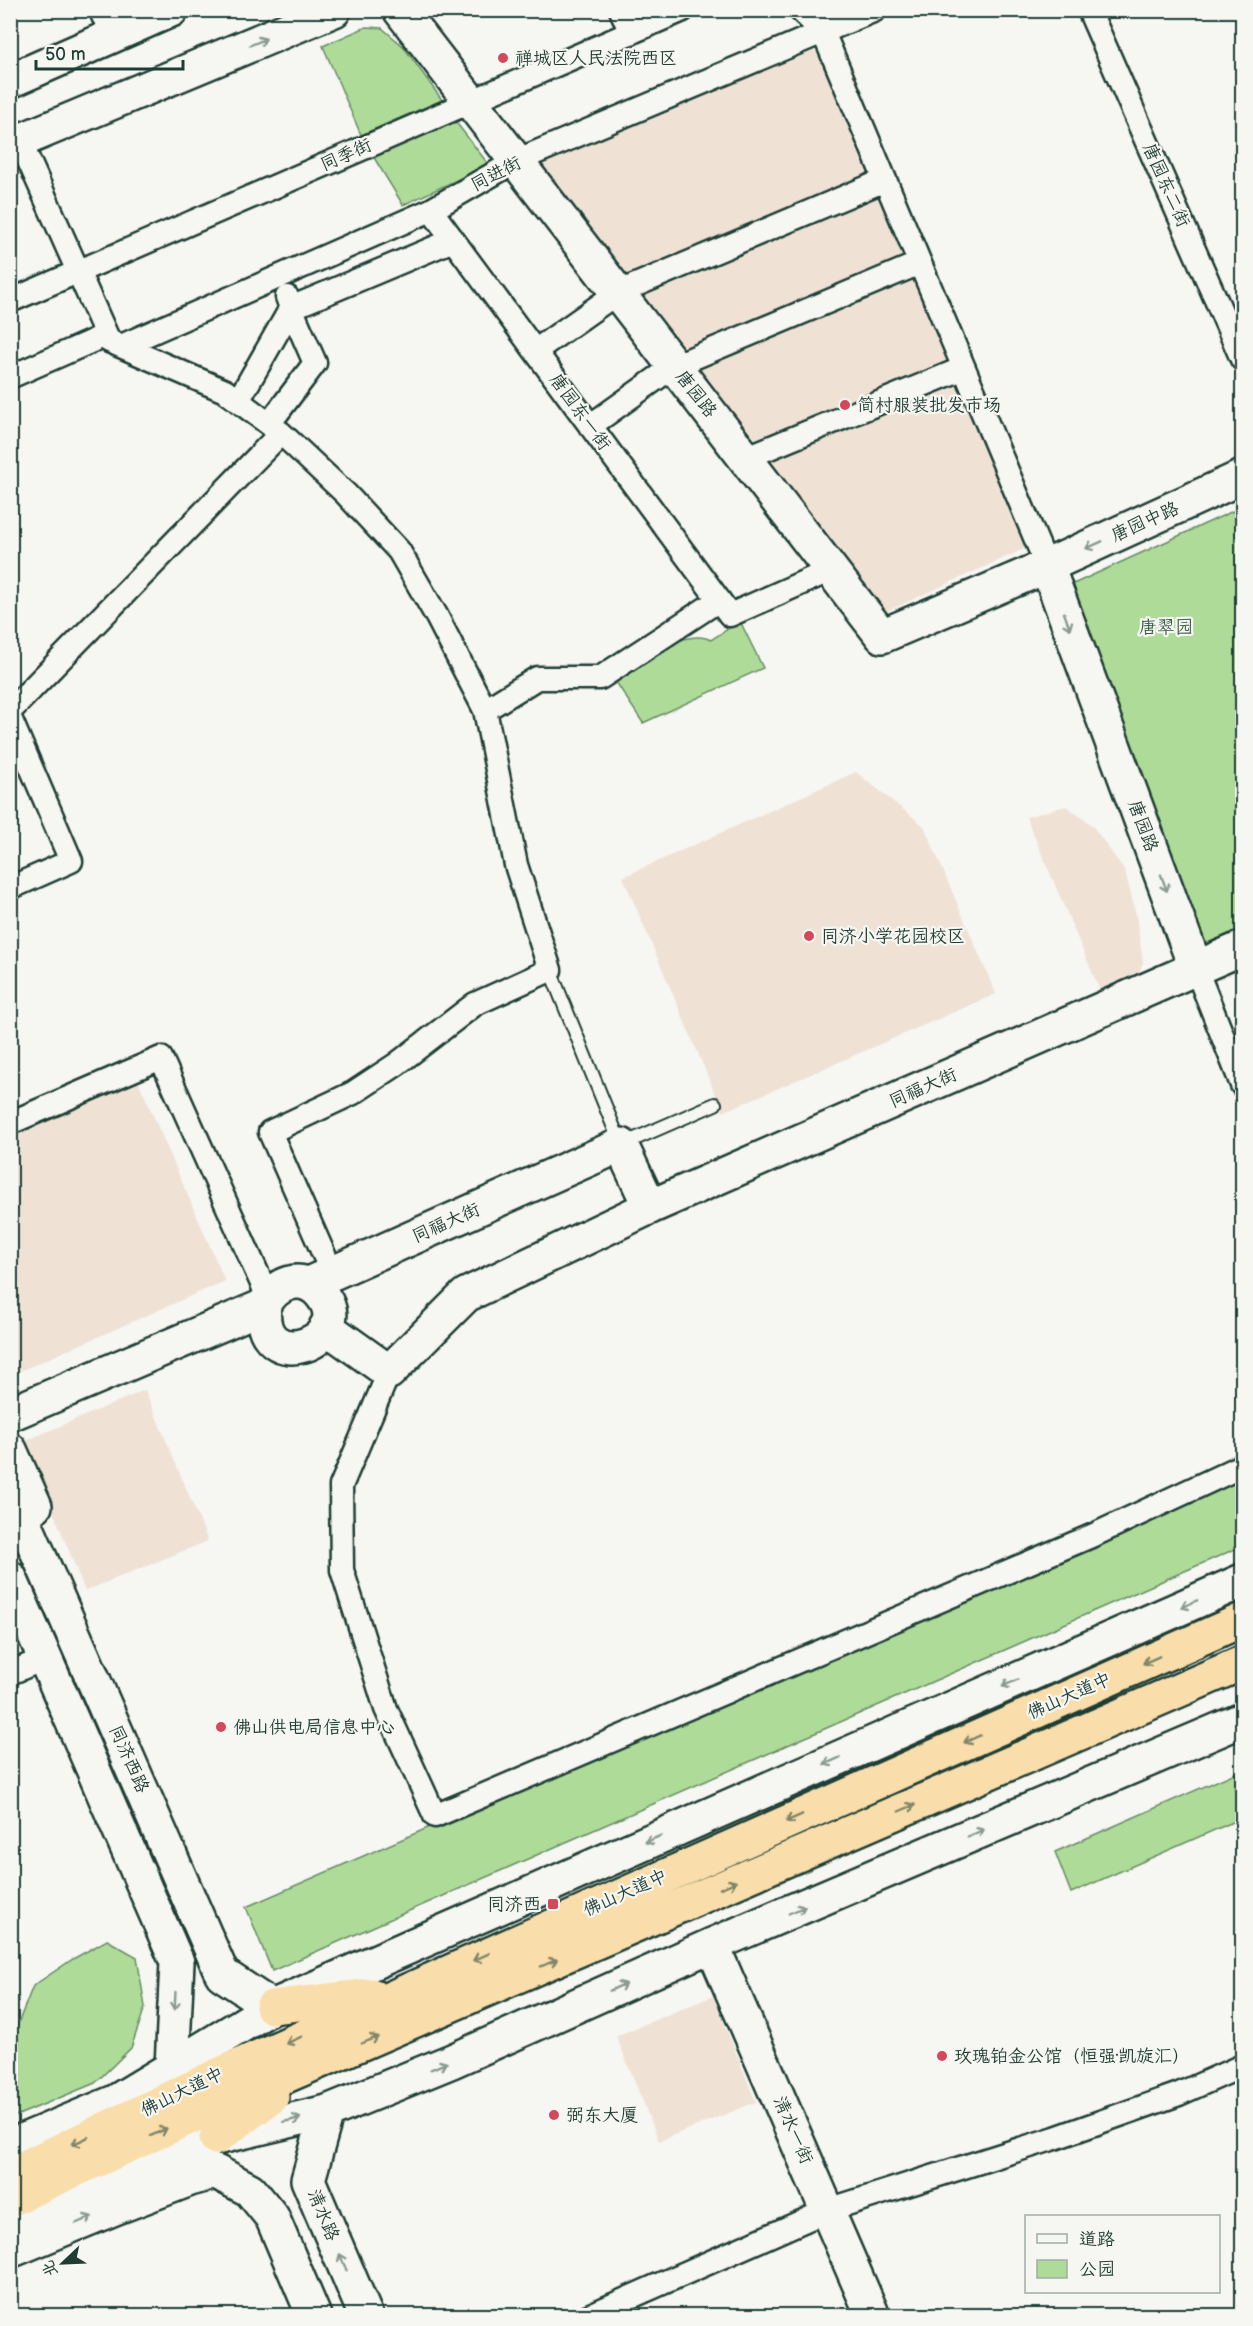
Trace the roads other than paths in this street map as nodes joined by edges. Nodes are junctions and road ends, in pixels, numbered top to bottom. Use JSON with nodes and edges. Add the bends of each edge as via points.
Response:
{"nodes":[{"id":1,"x":171,"y":10,"type":"edge"},
{"id":2,"x":276,"y":10,"type":"edge"},
{"id":3,"x":334,"y":10,"type":"edge"},
{"id":4,"x":400,"y":10,"type":"edge"},
{"id":5,"x":621,"y":10,"type":"edge"},
{"id":6,"x":683,"y":10,"type":"edge"},
{"id":7,"x":800,"y":10,"type":"edge"},
{"id":8,"x":875,"y":10,"type":"edge"},
{"id":9,"x":1089,"y":10,"type":"edge"},
{"id":10,"x":106,"y":12,"type":"edge"},
{"id":11,"x":824,"y":32,"type":"junction"},
{"id":12,"x":631,"y":33,"type":"junction"},
{"id":13,"x":10,"y":61,"type":"edge"},
{"id":14,"x":10,"y":81,"type":"edge"},
{"id":15,"x":471,"y":101,"type":"junction"},
{"id":16,"x":14,"y":137,"type":"edge"},
{"id":17,"x":516,"y":161,"type":"junction"},
{"id":18,"x":885,"y":180,"type":"junction"},
{"id":19,"x":431,"y":210,"type":"junction"},
{"id":20,"x":453,"y":240,"type":"junction"},
{"id":21,"x":920,"y":263,"type":"junction"},
{"id":22,"x":78,"y":272,"type":"junction"},
{"id":23,"x":278,"y":277,"type":"junction"},
{"id":24,"x":617,"y":293,"type":"junction"},
{"id":25,"x":10,"y":301,"type":"edge"},
{"id":26,"x":291,"y":308,"type":"junction"},
{"id":27,"x":114,"y":341,"type":"junction"},
{"id":28,"x":536,"y":351,"type":"junction"},
{"id":29,"x":1242,"y":359,"type":"edge"},
{"id":30,"x":674,"y":366,"type":"junction"},
{"id":31,"x":964,"y":368,"type":"junction"},
{"id":32,"x":10,"y":377,"type":"edge"},
{"id":33,"x":238,"y":401,"type":"junction"},
{"id":34,"x":590,"y":426,"type":"junction"},
{"id":35,"x":275,"y":428,"type":"junction"},
{"id":36,"x":745,"y":458,"type":"junction"},
{"id":37,"x":1242,"y":477,"type":"edge"},
{"id":38,"x":1047,"y":566,"type":"junction"},
{"id":39,"x":831,"y":570,"type":"junction"},
{"id":40,"x":724,"y":608,"type":"junction"},
{"id":41,"x":484,"y":710,"type":"junction"},
{"id":42,"x":10,"y":711,"type":"edge"},
{"id":43,"x":10,"y":718,"type":"edge"},
{"id":44,"x":10,"y":888,"type":"edge"},
{"id":45,"x":1242,"y":948,"type":"edge"},
{"id":46,"x":1196,"y":969,"type":"junction"},
{"id":47,"x":550,"y":970,"type":"junction"},
{"id":48,"x":1242,"y":1085,"type":"edge"},
{"id":49,"x":715,"y":1104,"type":"dead end"},
{"id":50,"x":10,"y":1123,"type":"edge"},
{"id":51,"x":621,"y":1145,"type":"junction"},
{"id":52,"x":650,"y":1207,"type":"junction"},
{"id":53,"x":320,"y":1279,"type":"junction"},
{"id":54,"x":266,"y":1302,"type":"junction"},
{"id":55,"x":326,"y":1328,"type":"junction"},
{"id":56,"x":389,"y":1372,"type":"junction"},
{"id":57,"x":10,"y":1414,"type":"edge"},
{"id":58,"x":10,"y":1450,"type":"edge"},
{"id":59,"x":1242,"y":1466,"type":"edge"},
{"id":60,"x":10,"y":1489,"type":"edge"},
{"id":61,"x":10,"y":1578,"type":"edge"},
{"id":62,"x":1242,"y":1581,"type":"edge"},
{"id":63,"x":1242,"y":1620,"type":"edge"},
{"id":64,"x":10,"y":1623,"type":"edge"},
{"id":65,"x":1242,"y":1663,"type":"edge"},
{"id":66,"x":20,"y":1669,"type":"edge"},
{"id":67,"x":109,"y":1679,"type":"junction"},
{"id":68,"x":110,"y":1715,"type":"junction"},
{"id":69,"x":1242,"y":1720,"type":"edge"},
{"id":70,"x":135,"y":1738,"type":"junction"},
{"id":71,"x":712,"y":1946,"type":"junction"},
{"id":72,"x":213,"y":1954,"type":"junction"},
{"id":73,"x":177,"y":1962,"type":"junction"},
{"id":74,"x":405,"y":1990,"type":"junction"},
{"id":75,"x":272,"y":2007,"type":"junction"},
{"id":76,"x":317,"y":2063,"type":"junction"},
{"id":77,"x":1242,"y":2066,"type":"edge"},
{"id":78,"x":172,"y":2067,"type":"junction"},
{"id":79,"x":327,"y":2112,"type":"junction"},
{"id":80,"x":216,"y":2138,"type":"junction"},
{"id":81,"x":14,"y":2144,"type":"edge"},
{"id":82,"x":170,"y":2158,"type":"junction"},
{"id":83,"x":10,"y":2174,"type":"edge"},
{"id":84,"x":10,"y":2200,"type":"edge"},
{"id":85,"x":117,"y":2206,"type":"junction"},
{"id":86,"x":828,"y":2210,"type":"junction"},
{"id":87,"x":10,"y":2227,"type":"edge"},
{"id":88,"x":10,"y":2251,"type":"edge"},
{"id":89,"x":314,"y":2316,"type":"edge"},
{"id":90,"x":366,"y":2316,"type":"edge"},
{"id":91,"x":588,"y":2316,"type":"edge"},
{"id":92,"x":873,"y":2316,"type":"edge"}],
"edges":[{"from":1,"to":14,"type":"main road"},
{"from":2,"to":16,"type":"main road"},
{"from":16,"to":3,"type":"main road","one_way":true},
{"from":4,"to":15,"type":"main road","name":"唐园路"},
{"from":5,"to":12,"type":"street"},
{"from":6,"to":12,"type":"street","name":"同季街"},
{"from":7,"to":11,"type":"street"},
{"from":8,"to":11,"type":"street","name":"同进街"},
{"from":9,"to":29,"type":"street","name":"唐园东二街"},
{"from":10,"to":13,"type":"main road"},
{"from":11,"to":17,"type":"street","name":"同进街"},
{"from":11,"to":18,"type":"street","name":"唐园路"},
{"from":12,"to":15,"type":"street","name":"同季街"},
{"from":15,"to":17,"type":"main road","name":"唐园路"},
{"from":15,"to":22,"type":"street","name":"同季街"},
{"from":16,"to":22,"type":"street"},
{"from":17,"to":19,"type":"street","name":"同进街"},
{"from":17,"to":24,"type":"main road","name":"唐园路"},
{"from":18,"to":21,"type":"street","name":"唐园路"},
{"from":18,"to":24,"type":"street"},
{"from":19,"to":20,"type":"street","name":"唐园东一街"},
{"from":19,"to":23,"type":"street","name":"同进街"},
{"from":20,"to":26,"type":"street"},
{"from":20,"to":28,"type":"street","name":"唐园东一街"},
{"from":21,"to":30,"type":"street"},
{"from":21,"to":31,"type":"street","name":"唐园路"},
{"from":22,"to":25,"type":"street","name":"同季街"},
{"from":22,"to":27,"type":"street"},
{"from":23,"to":26,"type":"street"},
{"from":23,"to":27,"type":"street","name":"同进街"},
{"from":24,"to":28,"type":"street"},
{"from":24,"to":30,"type":"main road","name":"唐园路"},
{"from":26,"to":33,"type":"street"},
{"from":26,"to":35,"type":"street","via":[[315,363]]},
{"from":27,"to":32,"type":"street","name":"同进街"},
{"from":27,"to":33,"type":"street","via":[[225,391]]},
{"from":28,"to":34,"type":"street","name":"唐园东一街"},
{"from":30,"to":34,"type":"street"},
{"from":30,"to":36,"type":"main road","name":"唐园路"},
{"from":31,"to":36,"type":"street"},
{"from":31,"to":38,"type":"street","name":"唐园路"},
{"from":33,"to":35,"type":"street"},
{"from":34,"to":40,"type":"street","name":"唐园东一街"},
{"from":35,"to":41,"type":"street","via":[[346,494],[399,551]]},
{"from":35,"to":42,"type":"street"},
{"from":36,"to":39,"type":"main road","name":"唐园路"},
{"from":37,"to":38,"type":"main road","name":"唐园中路","one_way":true},
{"from":38,"to":39,"type":"main road","name":"唐园路","via":[[882,636]]},
{"from":38,"to":46,"type":"main road","name":"唐园路","one_way":true},
{"from":39,"to":40,"type":"street"},
{"from":40,"to":41,"type":"street","via":[[600,678],[537,678]]},
{"from":41,"to":47,"type":"street","via":[[516,865]]},
{"from":43,"to":44,"type":"street","via":[[70,861]]},
{"from":45,"to":46,"type":"main road"},
{"from":46,"to":48,"type":"street","name":"唐园路"},
{"from":46,"to":52,"type":"main road","name":"同福大街"},
{"from":47,"to":51,"type":"lane"},
{"from":47,"to":53,"type":"street","via":[[476,1004],[353,1093],[270,1131]]},
{"from":49,"to":51,"type":"lane"},
{"from":50,"to":54,"type":"street","via":[[161,1058]]},
{"from":51,"to":52,"type":"main road"},
{"from":51,"to":53,"type":"main road","name":"同福大街"},
{"from":52,"to":56,"type":"main road","name":"同福大街","via":[[466,1295]]},
{"from":53,"to":54,"type":"main road","name":"同福大街","via":[[284,1284]]},
{"from":53,"to":55,"type":"main road","via":[[328,1307]]},
{"from":54,"to":55,"type":"main road","via":[[266,1328],[280,1344],[291,1348],[312,1344]]},
{"from":54,"to":57,"type":"main road","name":"同福大街"},
{"from":55,"to":56,"type":"main road"},
{"from":56,"to":59,"type":"street","via":[[342,1486],[342,1570],[386,1709],[435,1816],[1096,1534]]},
{"from":58,"to":67,"type":"main road"},
{"from":60,"to":68,"type":"main road","name":"同济西路"},
{"from":61,"to":73,"type":"main road","name":"同济西路"},
{"from":62,"to":75,"type":"main road","one_way":true},
{"from":63,"to":74,"type":"highway","name":"佛山大道中","one_way":true},
{"from":64,"to":66,"type":"main road"},
{"from":76,"to":65,"type":"highway","name":"佛山大道中","one_way":true},
{"from":66,"to":73,"type":"main road","via":[[150,1946]]},
{"from":67,"to":68,"type":"main road"},
{"from":67,"to":70,"type":"main road"},
{"from":68,"to":70,"type":"main road"},
{"from":68,"to":72,"type":"main road","name":"同济西路"},
{"from":71,"to":69,"type":"main road","one_way":true},
{"from":70,"to":72,"type":"main road","via":[[215,1924]]},
{"from":79,"to":71,"type":"main road","one_way":true},
{"from":71,"to":86,"type":"main road","name":"清水一街"},
{"from":72,"to":75,"type":"main road","name":"同济西路","via":[[222,1974]]},
{"from":73,"to":78,"type":"main road","name":"同济西路","one_way":true},
{"from":74,"to":75,"type":"highway"},
{"from":74,"to":83,"type":"highway","name":"佛山大道中","one_way":true},
{"from":75,"to":78,"type":"main road"},
{"from":76,"to":80,"type":"highway"},
{"from":84,"to":76,"type":"highway","name":"佛山大道中","one_way":true},
{"from":77,"to":86,"type":"street","via":[[1179,2094],[1066,2134]]},
{"from":78,"to":81,"type":"main road","via":[[115,2102]]},
{"from":80,"to":79,"type":"main road","one_way":true},
{"from":90,"to":79,"type":"main road","name":"清水路","one_way":true,"via":[[308,2180]]},
{"from":80,"to":82,"type":"main road"},
{"from":82,"to":85,"type":"main road"},
{"from":82,"to":87,"type":"main road"},
{"from":88,"to":85,"type":"main road","one_way":true},
{"from":85,"to":89,"type":"main road","via":[[216,2172],[250,2190],[272,2217]]},
{"from":86,"to":91,"type":"street"},
{"from":86,"to":92,"type":"main road","name":"清水一街"}]}
